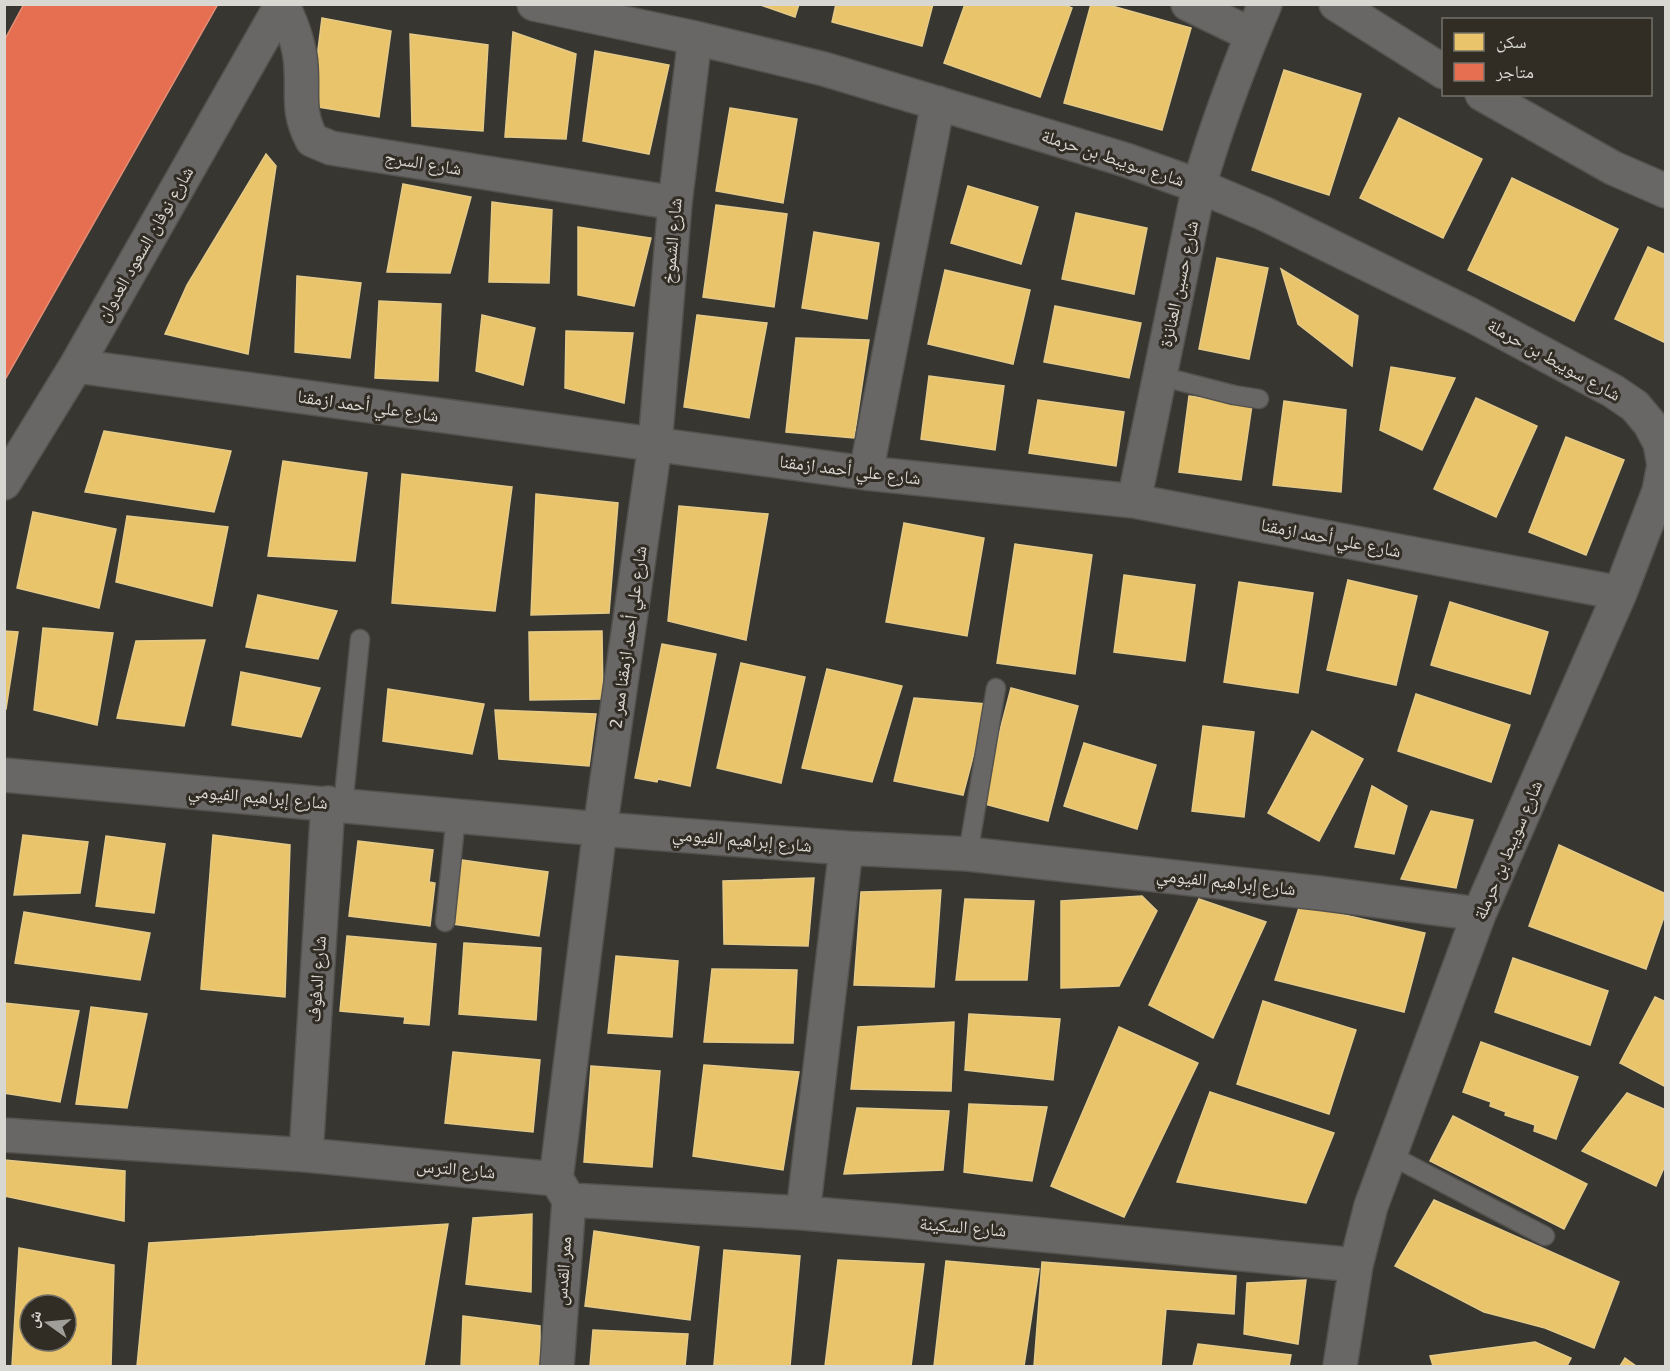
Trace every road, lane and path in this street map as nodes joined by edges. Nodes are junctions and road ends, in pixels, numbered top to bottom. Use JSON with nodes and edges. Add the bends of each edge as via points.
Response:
{"nodes":[{"id":1,"x":282,"y":4,"type":"edge"},
{"id":2,"x":534,"y":4,"type":"edge"},
{"id":3,"x":1188,"y":4,"type":"edge"},
{"id":4,"x":1265,"y":4,"type":"edge"},
{"id":5,"x":1336,"y":4,"type":"edge"},
{"id":6,"x":1252,"y":35,"type":"junction"},
{"id":7,"x":695,"y":38,"type":"junction"},
{"id":8,"x":1442,"y":71,"type":"edge"},
{"id":9,"x":1486,"y":96,"type":"edge"},
{"id":10,"x":938,"y":103,"type":"junction"},
{"id":11,"x":1199,"y":186,"type":"junction"},
{"id":12,"x":1665,"y":191,"type":"edge"},
{"id":13,"x":675,"y":202,"type":"junction"},
{"id":14,"x":76,"y":366,"type":"junction"},
{"id":15,"x":1160,"y":376,"type":"junction"},
{"id":16,"x":1258,"y":399,"type":"dead end"},
{"id":17,"x":655,"y":445,"type":"junction"},
{"id":18,"x":866,"y":473,"type":"junction"},
{"id":19,"x":4,"y":483,"type":"edge"},
{"id":20,"x":1134,"y":501,"type":"junction"},
{"id":21,"x":1620,"y":593,"type":"junction"},
{"id":22,"x":360,"y":639,"type":"dead end"},
{"id":23,"x":996,"y":688,"type":"dead end"},
{"id":24,"x":4,"y":775,"type":"edge"},
{"id":25,"x":335,"y":804,"type":"junction"},
{"id":26,"x":456,"y":816,"type":"junction"},
{"id":27,"x":600,"y":829,"type":"junction"},
{"id":28,"x":846,"y":848,"type":"junction"},
{"id":29,"x":968,"y":854,"type":"junction"},
{"id":30,"x":1479,"y":914,"type":"junction"},
{"id":31,"x":445,"y":922,"type":"dead end"},
{"id":32,"x":4,"y":1135,"type":"edge"},
{"id":33,"x":306,"y":1155,"type":"junction"},
{"id":34,"x":1390,"y":1155,"type":"junction"},
{"id":35,"x":562,"y":1189,"type":"junction"},
{"id":36,"x":803,"y":1213,"type":"junction"},
{"id":37,"x":1545,"y":1236,"type":"dead end"},
{"id":38,"x":1356,"y":1265,"type":"junction"},
{"id":39,"x":556,"y":1366,"type":"edge"},
{"id":40,"x":1340,"y":1366,"type":"edge"}],
"edges":[{"from":1,"to":13,"type":"street","name":"شارع السرج","via":[[298,45],[300,108],[312,141],[331,148]]},
{"from":1,"to":14,"type":"street","name":"شارع نوفان السعود العدوان"},
{"from":2,"to":7,"type":"street","name":"شارع سويبط بن حرملة"},
{"from":3,"to":6,"type":"street"},
{"from":4,"to":6,"type":"street","name":"شارع حسين العنانزة"},
{"from":5,"to":8,"type":"street"},
{"from":6,"to":11,"type":"street","name":"شارع حسين العنانزة"},
{"from":7,"to":10,"type":"street","name":"شارع سويبط بن حرملة","via":[[824,69]]},
{"from":7,"to":13,"type":"street","name":"شارع الشموخ"},
{"from":9,"to":12,"type":"street","via":[[1613,168]]},
{"from":10,"to":11,"type":"street","name":"شارع سويبط بن حرملة"},
{"from":10,"to":18,"type":"street"},
{"from":11,"to":15,"type":"street","name":"شارع حسين العنانزة"},
{"from":11,"to":21,"type":"street","name":"شارع سويبط بن حرملة","via":[[1472,315],[1635,406],[1660,443],[1664,465],[1659,492]]},
{"from":13,"to":17,"type":"street","name":"شارع الشموخ"},
{"from":14,"to":17,"type":"street","name":"شارع علي أحمد ازمقنا"},
{"from":14,"to":19,"type":"street","name":"شارع نوفان السعود العدوان"},
{"from":15,"to":16,"type":"lane"},
{"from":15,"to":20,"type":"street","name":"شارع حسين العنانزة"},
{"from":17,"to":18,"type":"street","name":"شارع علي أحمد ازمقنا"},
{"from":17,"to":27,"type":"street","name":"شارع علي أحمد ازمقنا ممر 2"},
{"from":18,"to":20,"type":"street","name":"شارع علي أحمد ازمقنا"},
{"from":20,"to":21,"type":"street","name":"شارع علي أحمد ازمقنا"},
{"from":21,"to":30,"type":"street","name":"شارع سويبط بن حرملة"},
{"from":22,"to":25,"type":"lane"},
{"from":23,"to":29,"type":"lane"},
{"from":24,"to":25,"type":"street","name":"شارع إبراهيم الفيومي"},
{"from":25,"to":26,"type":"street","name":"شارع إبراهيم الفيومي"},
{"from":25,"to":33,"type":"street","name":"شارع الدفوف"},
{"from":26,"to":27,"type":"street","name":"شارع إبراهيم الفيومي"},
{"from":26,"to":31,"type":"lane"},
{"from":27,"to":28,"type":"street","name":"شارع إبراهيم الفيومي"},
{"from":27,"to":35,"type":"street"},
{"from":28,"to":29,"type":"street","name":"شارع إبراهيم الفيومي"},
{"from":28,"to":36,"type":"street"},
{"from":29,"to":30,"type":"street","name":"شارع إبراهيم الفيومي"},
{"from":30,"to":34,"type":"street","name":"شارع سويبط بن حرملة"},
{"from":32,"to":33,"type":"street","name":"شارع الترس"},
{"from":33,"to":35,"type":"street","name":"شارع الترس"},
{"from":34,"to":37,"type":"lane"},
{"from":34,"to":38,"type":"street","name":"شارع سويبط بن حرملة","via":[[1371,1206]]},
{"from":35,"to":36,"type":"street","name":"شارع السكينة"},
{"from":35,"to":39,"type":"street","name":"ممر القدس"},
{"from":36,"to":38,"type":"street","name":"شارع السكينة"},
{"from":38,"to":40,"type":"street","name":"شارع سويبط بن حرملة"}]}
